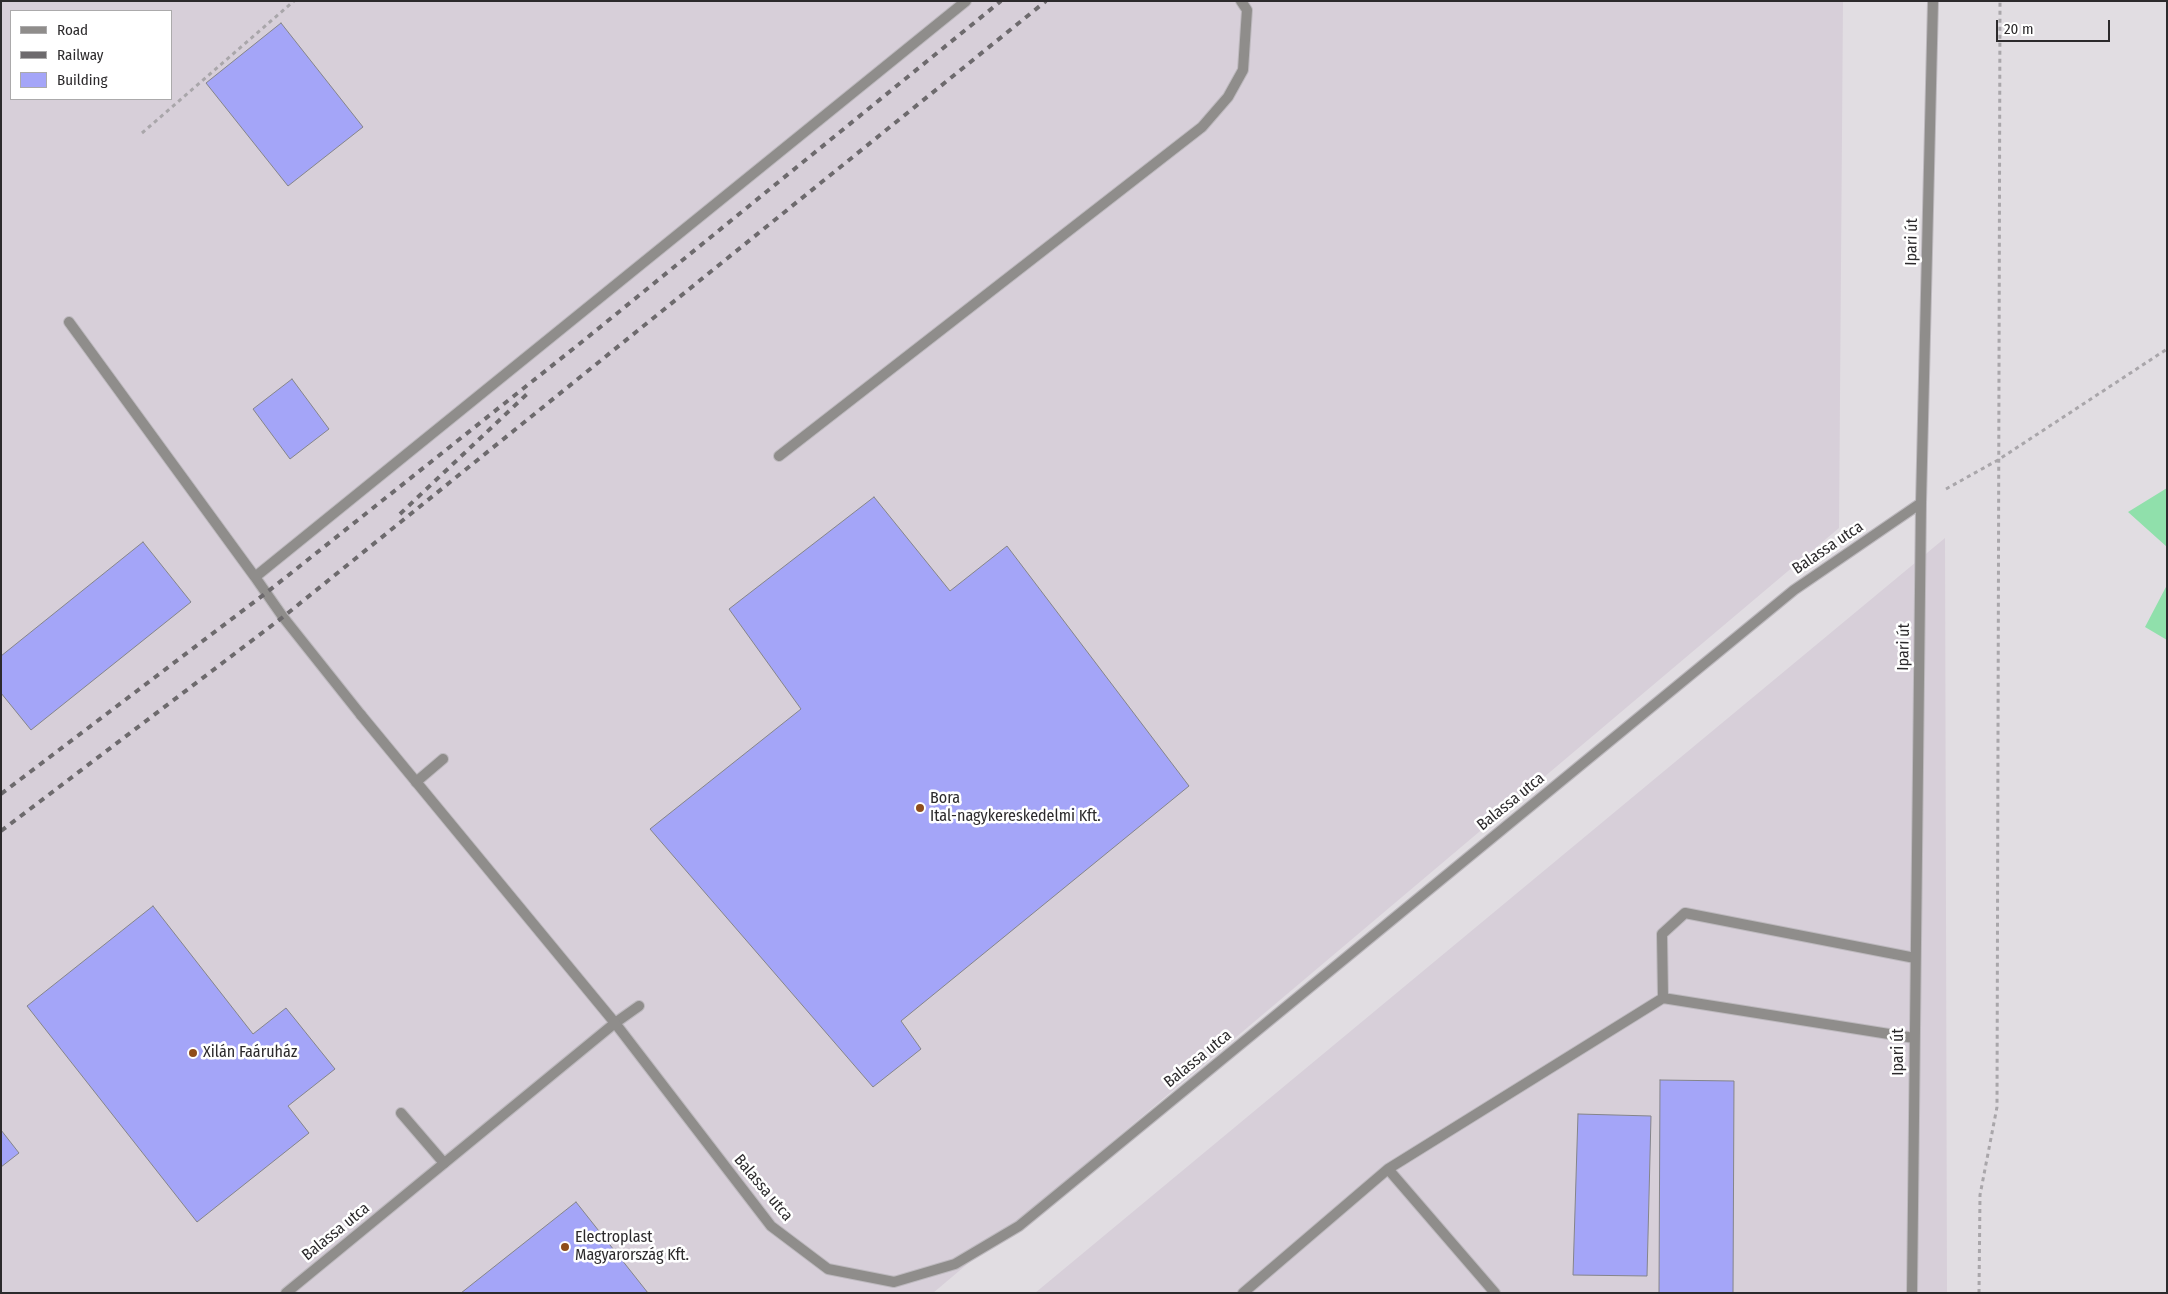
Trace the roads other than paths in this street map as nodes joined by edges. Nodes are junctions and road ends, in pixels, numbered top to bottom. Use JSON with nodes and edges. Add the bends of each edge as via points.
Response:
{"nodes":[{"id":1,"x":966,"y":1,"type":"edge"},
{"id":2,"x":1241,"y":1,"type":"edge"},
{"id":3,"x":1933,"y":1,"type":"edge"},
{"id":4,"x":69,"y":322,"type":"dead end"},
{"id":5,"x":779,"y":456,"type":"dead end"},
{"id":6,"x":1921,"y":503,"type":"junction"},
{"id":7,"x":255,"y":578,"type":"junction"},
{"id":8,"x":443,"y":759,"type":"dead end"},
{"id":9,"x":416,"y":782,"type":"junction"},
{"id":10,"x":1914,"y":958,"type":"junction"},
{"id":11,"x":1663,"y":998,"type":"junction"},
{"id":12,"x":639,"y":1006,"type":"dead end"},
{"id":13,"x":615,"y":1023,"type":"junction"},
{"id":14,"x":1914,"y":1038,"type":"junction"},
{"id":15,"x":402,"y":1113,"type":"dead end"},
{"id":16,"x":444,"y":1163,"type":"junction"},
{"id":17,"x":1388,"y":1169,"type":"junction"},
{"id":18,"x":286,"y":1293,"type":"edge"},
{"id":19,"x":1243,"y":1293,"type":"edge"},
{"id":20,"x":1495,"y":1293,"type":"edge"},
{"id":21,"x":1912,"y":1293,"type":"edge"}],
"edges":[{"from":1,"to":7,"type":"street"},
{"from":2,"to":5,"type":"street","via":[[1247,10],[1243,70],[1228,97],[1202,127]]},
{"from":3,"to":6,"type":"street","name":"Ipari út"},
{"from":4,"to":7,"type":"street"},
{"from":6,"to":10,"type":"street","name":"Ipari út"},
{"from":6,"to":13,"type":"street","name":"Balassa utca","via":[[1794,590],[1019,1226],[956,1264],[894,1282],[828,1269],[771,1226]]},
{"from":7,"to":9,"type":"street","via":[[282,617]]},
{"from":8,"to":9,"type":"street"},
{"from":9,"to":13,"type":"street"},
{"from":10,"to":11,"type":"street","via":[[1685,913],[1662,934]]},
{"from":10,"to":14,"type":"street","name":"Ipari út"},
{"from":11,"to":14,"type":"street"},
{"from":11,"to":17,"type":"street"},
{"from":12,"to":13,"type":"street"},
{"from":13,"to":16,"type":"street","name":"Balassa utca"},
{"from":14,"to":21,"type":"street","name":"Ipari út"},
{"from":15,"to":16,"type":"street"},
{"from":16,"to":18,"type":"street","name":"Balassa utca"},
{"from":17,"to":19,"type":"street"},
{"from":17,"to":20,"type":"street"}]}
